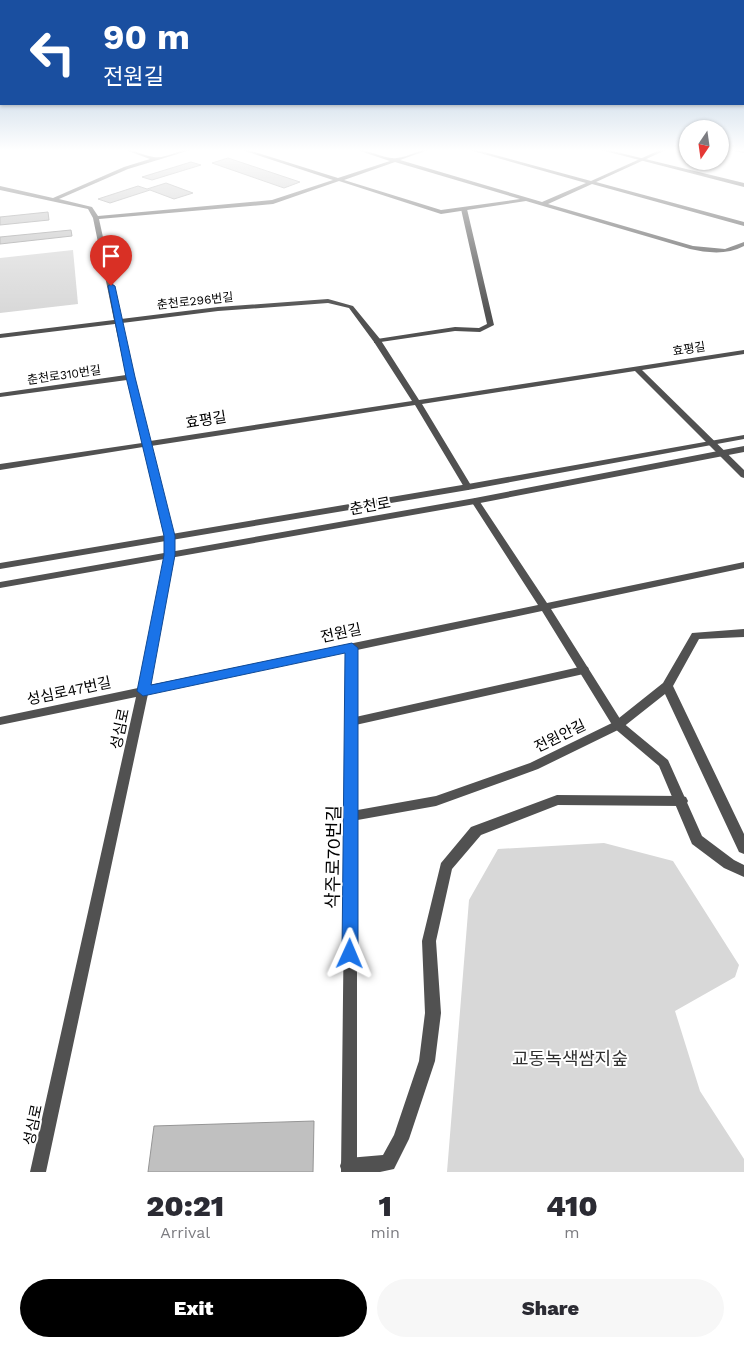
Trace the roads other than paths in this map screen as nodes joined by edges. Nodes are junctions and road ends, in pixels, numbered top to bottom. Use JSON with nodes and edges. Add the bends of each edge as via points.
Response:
{"nodes":[{"id":1,"x":73,"y":204,"type":"edge"},
{"id":2,"x":254,"y":204,"type":"edge"},
{"id":3,"x":414,"y":204,"type":"edge"},
{"id":4,"x":502,"y":204,"type":"edge"},
{"id":5,"x":543,"y":204,"type":"edge"},
{"id":6,"x":670,"y":204,"type":"edge"},
{"id":7,"x":464,"y":209,"type":"junction"},
{"id":8,"x":96,"y":218,"type":"junction"},
{"id":9,"x":744,"y":224,"type":"edge"},
{"id":10,"x":744,"y":244,"type":"edge"},
{"id":11,"x":119,"y":321,"type":"junction"},
{"id":12,"x":0,"y":336,"type":"edge"},
{"id":13,"x":377,"y":341,"type":"junction"},
{"id":14,"x":744,"y":352,"type":"edge"},
{"id":15,"x":637,"y":369,"type":"junction"},
{"id":16,"x":130,"y":377,"type":"junction"},
{"id":17,"x":0,"y":395,"type":"edge"},
{"id":18,"x":416,"y":401,"type":"junction"},
{"id":19,"x":744,"y":437,"type":"edge"},
{"id":20,"x":711,"y":443,"type":"junction"},
{"id":21,"x":147,"y":444,"type":"junction"},
{"id":22,"x":744,"y":449,"type":"edge"},
{"id":23,"x":721,"y":453,"type":"junction"},
{"id":24,"x":0,"y":467,"type":"edge"},
{"id":25,"x":744,"y":475,"type":"edge"},
{"id":26,"x":468,"y":487,"type":"junction"},
{"id":27,"x":475,"y":501,"type":"junction"},
{"id":28,"x":169,"y":536,"type":"junction"},
{"id":29,"x":170,"y":555,"type":"junction"},
{"id":30,"x":0,"y":566,"type":"edge"},
{"id":31,"x":744,"y":566,"type":"edge"},
{"id":32,"x":0,"y":585,"type":"edge"},
{"id":33,"x":546,"y":607,"type":"junction"},
{"id":34,"x":744,"y":633,"type":"edge"},
{"id":35,"x":352,"y":648,"type":"junction"},
{"id":36,"x":584,"y":670,"type":"junction"},
{"id":37,"x":667,"y":686,"type":"junction"},
{"id":38,"x":143,"y":691,"type":"junction"},
{"id":39,"x":0,"y":721,"type":"edge"},
{"id":40,"x":351,"y":722,"type":"junction"},
{"id":41,"x":618,"y":725,"type":"junction"},
{"id":42,"x":682,"y":801,"type":"junction"},
{"id":43,"x":352,"y":816,"type":"junction"},
{"id":44,"x":744,"y":848,"type":"edge"},
{"id":45,"x":744,"y":872,"type":"edge"},
{"id":46,"x":349,"y":1169,"type":"edge"},
{"id":47,"x":38,"y":1172,"type":"edge"}],
"edges":[{"from":1,"to":8,"type":"street","via":[[90,208]]},
{"from":2,"to":8,"type":"street"},
{"from":3,"to":7,"type":"street","via":[[441,212]]},
{"from":4,"to":7,"type":"street"},
{"from":5,"to":10,"type":"street","via":[[692,248],[716,252],[733,250]]},
{"from":6,"to":9,"type":"street"},
{"from":7,"to":13,"type":"street","via":[[491,325],[480,330],[455,329]]},
{"from":8,"to":11,"type":"street","name":"성심로"},
{"from":11,"to":12,"type":"street","name":"춘천로296번길"},
{"from":11,"to":13,"type":"street","name":"춘천로296번길","via":[[218,309],[328,301],[351,308]]},
{"from":11,"to":16,"type":"street","name":"성심로"},
{"from":13,"to":18,"type":"street"},
{"from":14,"to":15,"type":"street","name":"효평길"},
{"from":15,"to":18,"type":"street","name":"효평길"},
{"from":15,"to":20,"type":"street"},
{"from":16,"to":17,"type":"street","name":"춘천로310번길"},
{"from":16,"to":21,"type":"street","name":"성심로"},
{"from":18,"to":21,"type":"street","name":"효평길"},
{"from":18,"to":26,"type":"street"},
{"from":19,"to":20,"type":"street","name":"춘천로"},
{"from":20,"to":23,"type":"street"},
{"from":20,"to":26,"type":"street","name":"춘천로"},
{"from":21,"to":24,"type":"street","name":"효평길"},
{"from":21,"to":28,"type":"street","name":"성심로"},
{"from":22,"to":23,"type":"street","name":"춘천로"},
{"from":23,"to":25,"type":"street"},
{"from":23,"to":27,"type":"street","name":"춘천로"},
{"from":26,"to":28,"type":"street","name":"춘천로"},
{"from":27,"to":29,"type":"street","name":"춘천로"},
{"from":27,"to":33,"type":"street"},
{"from":28,"to":29,"type":"street","name":"성심로"},
{"from":28,"to":30,"type":"street","name":"춘천로"},
{"from":29,"to":32,"type":"street","name":"춘천로"},
{"from":29,"to":38,"type":"street","name":"성심로"},
{"from":31,"to":33,"type":"street","name":"전원길"},
{"from":33,"to":35,"type":"street","name":"전원길"},
{"from":33,"to":36,"type":"street"},
{"from":34,"to":37,"type":"street","name":"전원안길","via":[[696,636]]},
{"from":35,"to":38,"type":"street","name":"전원길"},
{"from":35,"to":40,"type":"street","name":"삭주로70번길"},
{"from":36,"to":40,"type":"street"},
{"from":36,"to":41,"type":"street"},
{"from":37,"to":41,"type":"street","name":"전원안길"},
{"from":37,"to":44,"type":"street"},
{"from":38,"to":39,"type":"street","name":"성심로47번길"},
{"from":38,"to":47,"type":"street","name":"성심로"},
{"from":40,"to":43,"type":"street","name":"삭주로70번길"},
{"from":41,"to":42,"type":"street","via":[[664,763]]},
{"from":41,"to":43,"type":"street","name":"전원안길","via":[[534,766],[436,801]]},
{"from":42,"to":45,"type":"street","via":[[697,840]]},
{"from":42,"to":46,"type":"street","via":[[557,800],[476,831],[446,867],[429,941],[434,1013],[426,1061],[402,1139],[388,1163]]},
{"from":43,"to":46,"type":"street","name":"삭주로70번길"}]}
